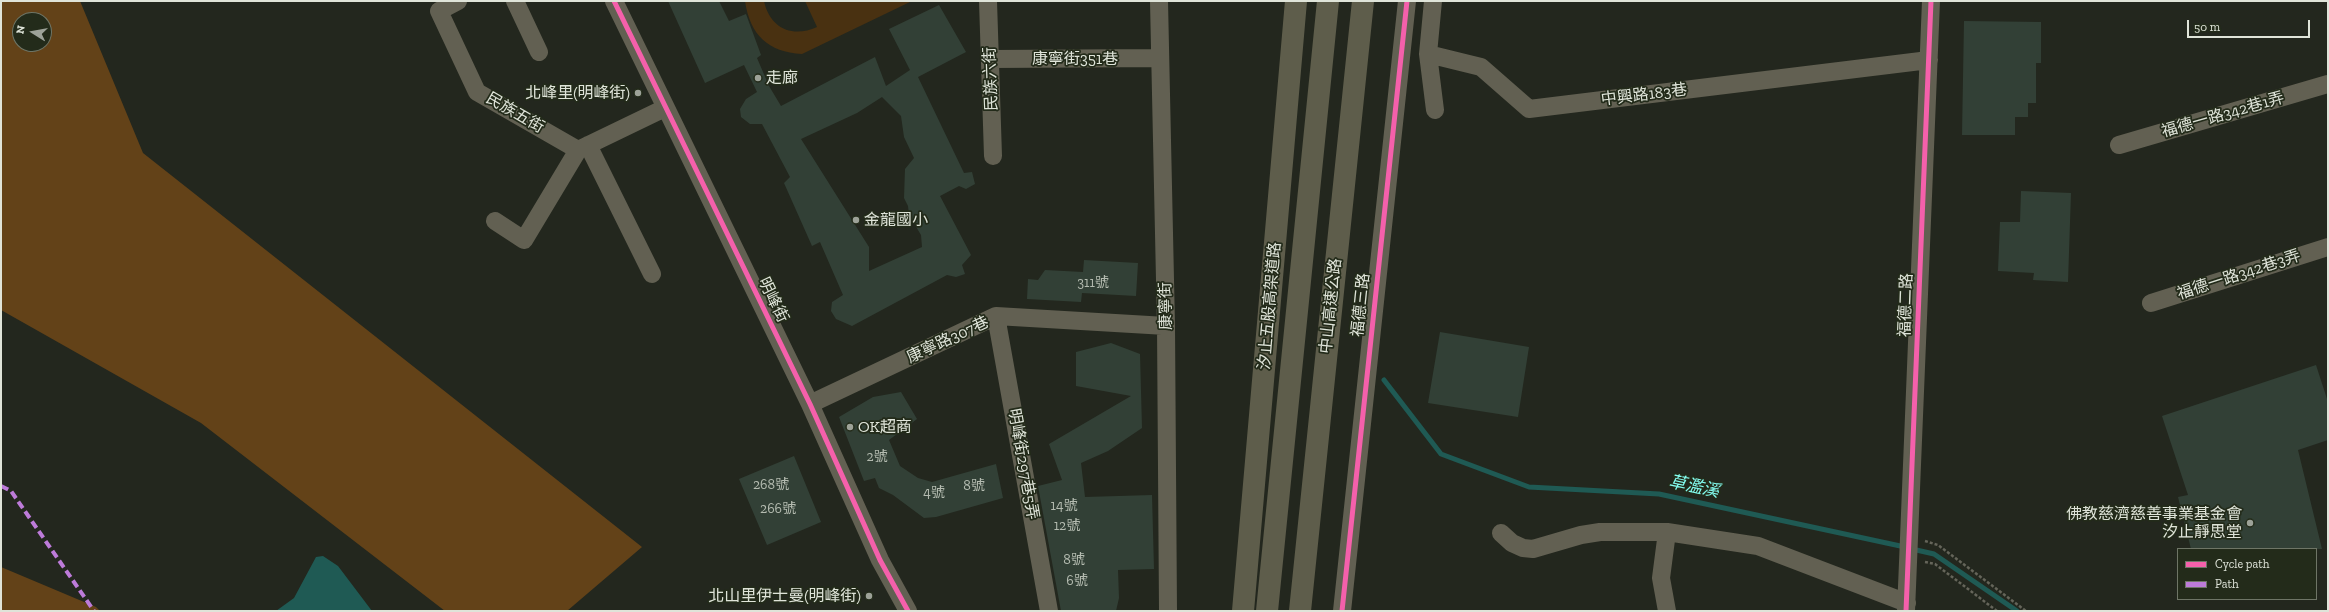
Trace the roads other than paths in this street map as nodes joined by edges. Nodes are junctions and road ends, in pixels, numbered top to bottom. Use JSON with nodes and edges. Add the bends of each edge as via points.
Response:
{"nodes":[{"id":1,"x":458,"y":1,"type":"edge"},
{"id":2,"x":515,"y":1,"type":"edge"},
{"id":3,"x":614,"y":1,"type":"edge"},
{"id":4,"x":988,"y":1,"type":"edge"},
{"id":5,"x":1159,"y":1,"type":"edge"},
{"id":6,"x":1296,"y":1,"type":"edge"},
{"id":7,"x":1328,"y":1,"type":"edge"},
{"id":8,"x":1363,"y":1,"type":"edge"},
{"id":9,"x":1407,"y":1,"type":"edge"},
{"id":10,"x":1433,"y":1,"type":"edge"},
{"id":11,"x":1931,"y":1,"type":"edge"},
{"id":12,"x":539,"y":52,"type":"dead end"},
{"id":13,"x":1428,"y":54,"type":"junction"},
{"id":14,"x":1160,"y":58,"type":"junction"},
{"id":15,"x":991,"y":59,"type":"junction"},
{"id":16,"x":1929,"y":60,"type":"junction"},
{"id":17,"x":2328,"y":84,"type":"edge"},
{"id":18,"x":665,"y":108,"type":"junction"},
{"id":19,"x":1435,"y":110,"type":"dead end"},
{"id":20,"x":2119,"y":145,"type":"dead end"},
{"id":21,"x":583,"y":148,"type":"junction"},
{"id":22,"x":993,"y":156,"type":"dead end"},
{"id":23,"x":495,"y":221,"type":"dead end"},
{"id":24,"x":2328,"y":247,"type":"edge"},
{"id":25,"x":652,"y":274,"type":"dead end"},
{"id":26,"x":2151,"y":303,"type":"dead end"},
{"id":27,"x":996,"y":316,"type":"junction"},
{"id":28,"x":1166,"y":326,"type":"junction"},
{"id":29,"x":810,"y":404,"type":"junction"},
{"id":30,"x":1501,"y":532,"type":"dead end"},
{"id":31,"x":1667,"y":532,"type":"junction"},
{"id":32,"x":1907,"y":607,"type":"edge"},
{"id":33,"x":908,"y":611,"type":"edge"},
{"id":34,"x":1049,"y":611,"type":"edge"},
{"id":35,"x":1168,"y":611,"type":"edge"},
{"id":36,"x":1243,"y":611,"type":"edge"},
{"id":37,"x":1267,"y":611,"type":"edge"},
{"id":38,"x":1300,"y":611,"type":"edge"},
{"id":39,"x":1342,"y":611,"type":"edge"},
{"id":40,"x":1667,"y":611,"type":"edge"}],
"edges":[{"from":1,"to":21,"type":"street","name":"民族五街","via":[[439,11],[477,92]]},
{"from":2,"to":12,"type":"street"},
{"from":3,"to":18,"type":"street","name":"明峰街"},
{"from":4,"to":15,"type":"street","name":"民族六街"},
{"from":5,"to":14,"type":"street","name":"康寧街"},
{"from":6,"to":36,"type":"highway","name":"汐止五股高架道路"},
{"from":7,"to":37,"type":"highway","name":"中山高速公路"},
{"from":8,"to":38,"type":"highway","name":"中山高速公路"},
{"from":9,"to":39,"type":"street","name":"福德三路"},
{"from":10,"to":13,"type":"street"},
{"from":11,"to":16,"type":"street","name":"福德二路"},
{"from":13,"to":16,"type":"street","name":"中興路183巷","via":[[1481,67],[1529,109]]},
{"from":13,"to":19,"type":"street"},
{"from":14,"to":15,"type":"street","name":"康寧街351巷"},
{"from":14,"to":28,"type":"street","name":"康寧街"},
{"from":15,"to":22,"type":"street","name":"民族六街"},
{"from":16,"to":32,"type":"street","name":"福德二路"},
{"from":17,"to":20,"type":"street","name":"福德一路342巷1弄"},
{"from":18,"to":21,"type":"street"},
{"from":18,"to":29,"type":"street","name":"明峰街"},
{"from":21,"to":23,"type":"street","via":[[524,240]]},
{"from":21,"to":25,"type":"street"},
{"from":24,"to":26,"type":"street","name":"福德一路342巷3弄"},
{"from":27,"to":28,"type":"street","name":"康寧路307巷"},
{"from":27,"to":29,"type":"street","name":"康寧路307巷"},
{"from":27,"to":34,"type":"street","name":"明峰街297巷5弄"},
{"from":28,"to":35,"type":"street","name":"康寧街"},
{"from":29,"to":33,"type":"street","name":"明峰街","via":[[880,560]]},
{"from":30,"to":31,"type":"street","via":[[1512,543],[1533,549],[1600,532]]},
{"from":31,"to":32,"type":"street","via":[[1758,546]]},
{"from":31,"to":40,"type":"street","via":[[1661,578]]}]}
